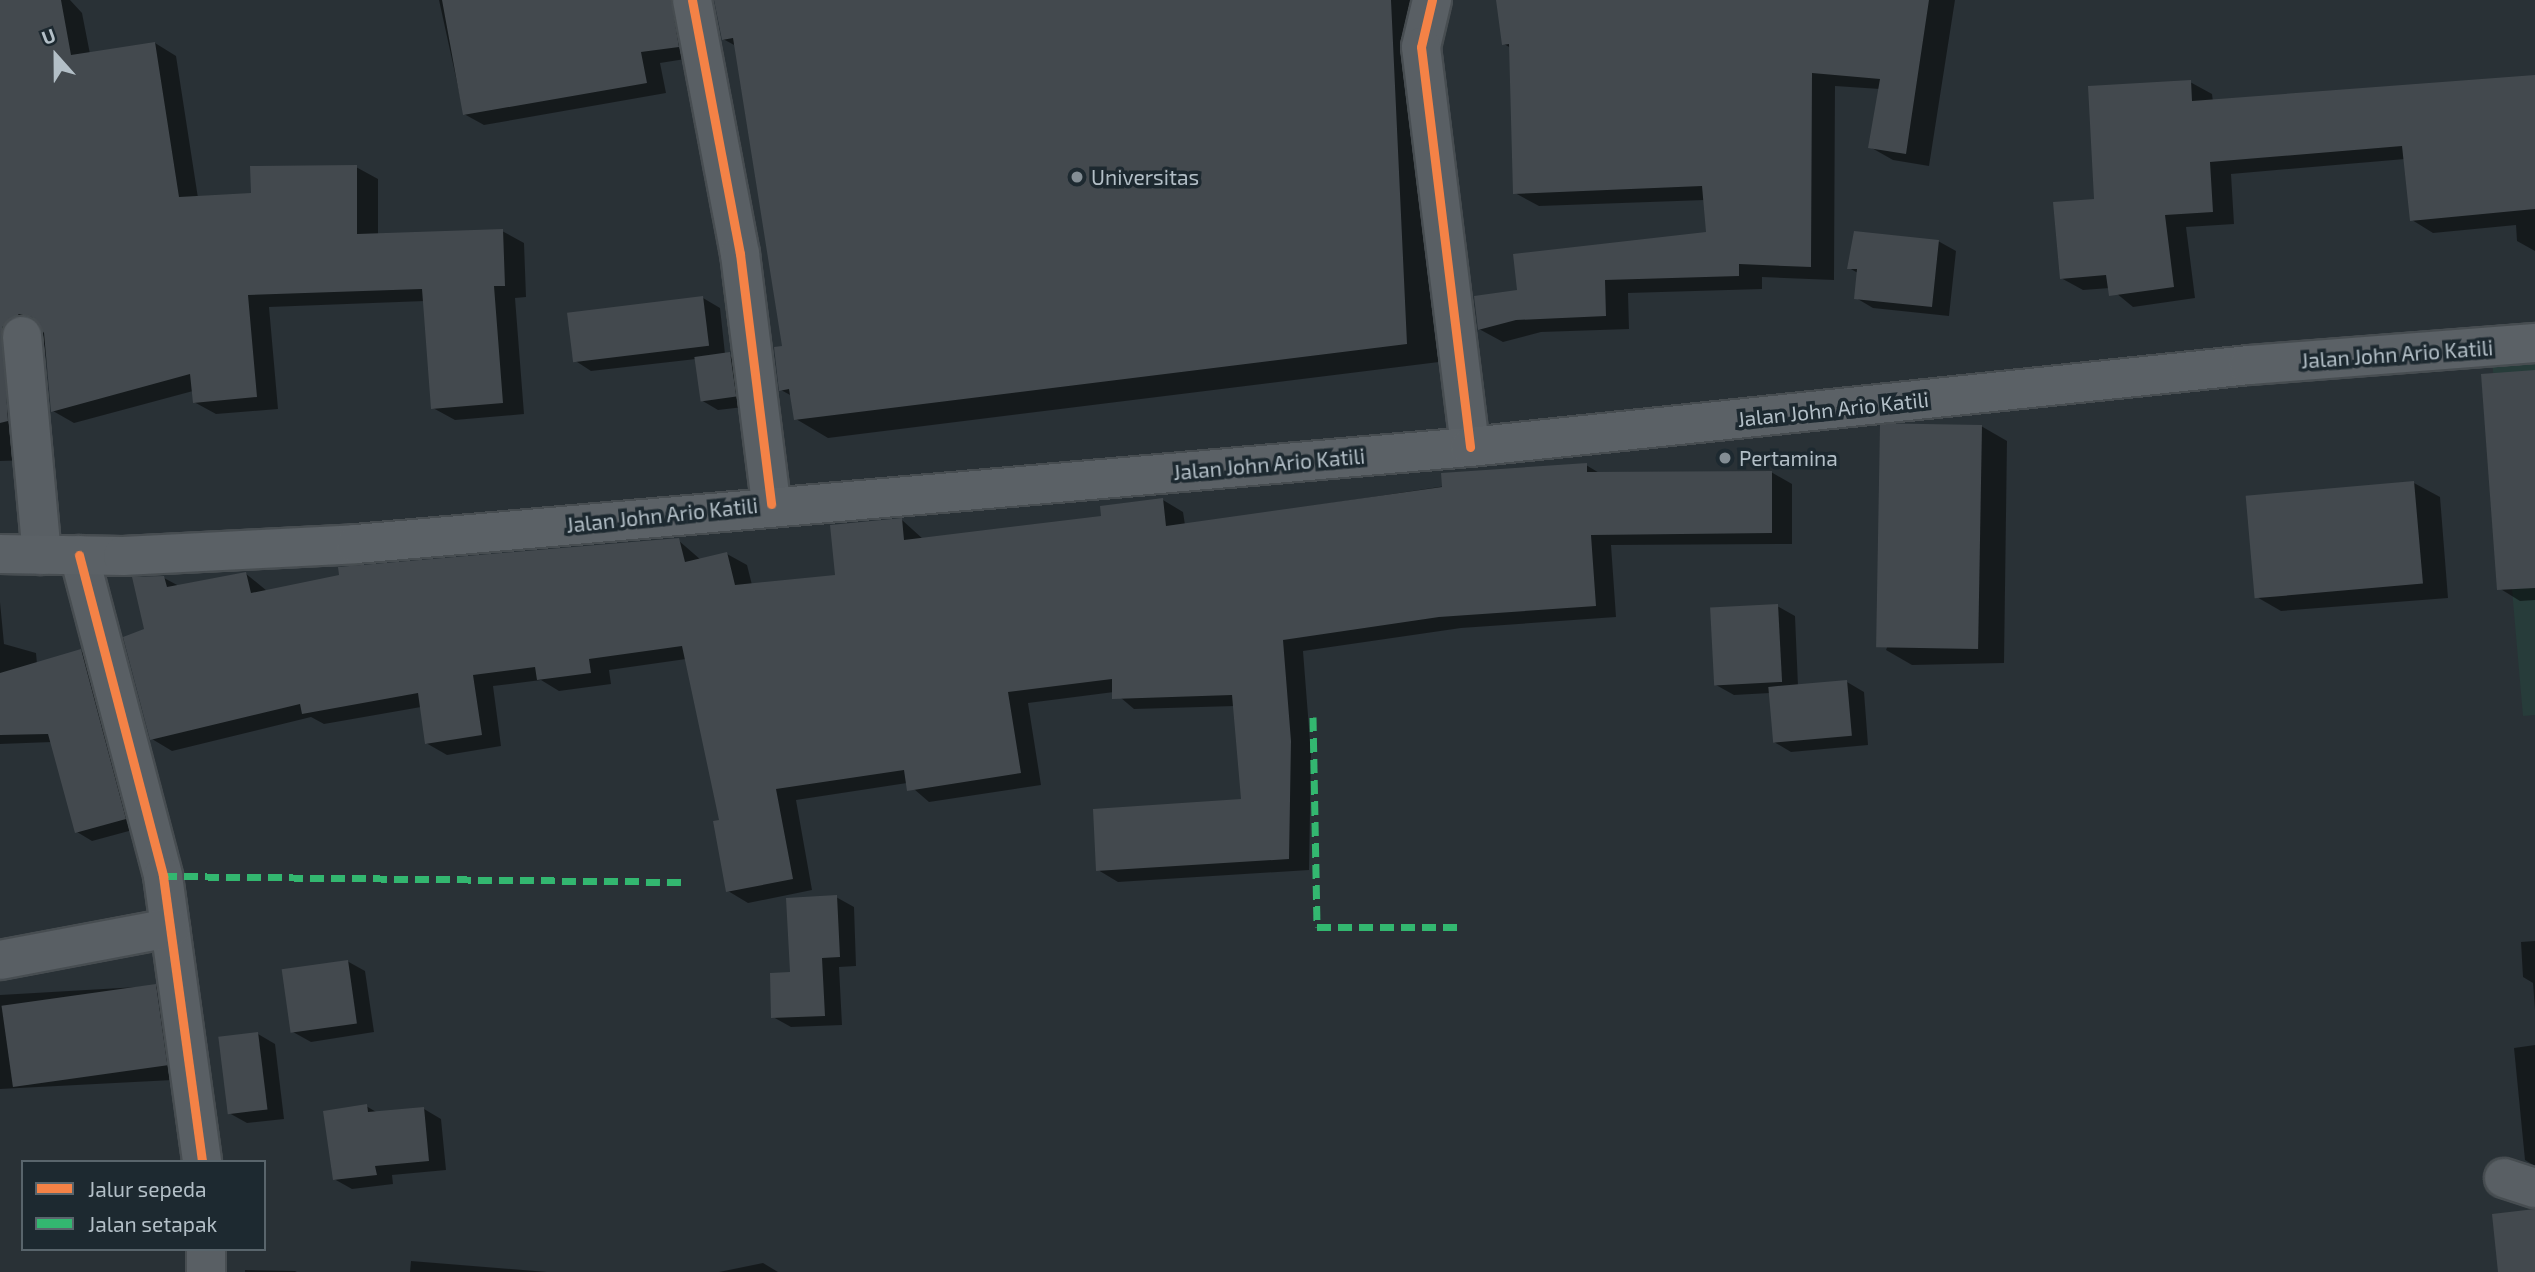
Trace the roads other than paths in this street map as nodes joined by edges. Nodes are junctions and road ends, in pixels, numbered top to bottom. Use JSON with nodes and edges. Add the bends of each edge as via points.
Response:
{"nodes":[{"id":1,"x":692,"y":0,"type":"edge"},
{"id":2,"x":1432,"y":0,"type":"edge"},
{"id":3,"x":22,"y":336,"type":"dead end"},
{"id":4,"x":2535,"y":342,"type":"edge"},
{"id":5,"x":1470,"y":447,"type":"junction"},
{"id":6,"x":771,"y":504,"type":"junction"},
{"id":7,"x":0,"y":554,"type":"edge"},
{"id":8,"x":42,"y":555,"type":"junction"},
{"id":9,"x":79,"y":555,"type":"junction"},
{"id":10,"x":170,"y":928,"type":"junction"},
{"id":11,"x":0,"y":960,"type":"edge"},
{"id":12,"x":202,"y":1160,"type":"edge"},
{"id":13,"x":205,"y":1251,"type":"edge"},
{"id":14,"x":206,"y":1272,"type":"edge"}],
"edges":[{"from":1,"to":6,"type":"street","via":[[740,254]]},
{"from":2,"to":5,"type":"street","via":[[1421,47]]},
{"from":3,"to":8,"type":"street"},
{"from":4,"to":5,"type":"main road","name":"Jalan John Ario Katili","via":[[2249,365]]},
{"from":5,"to":6,"type":"main road","name":"Jalan John Ario Katili"},
{"from":6,"to":9,"type":"main road","name":"Jalan John Ario Katili","via":[[356,544]]},
{"from":7,"to":8,"type":"main road","name":"Jalan John Ario Katili"},
{"from":8,"to":9,"type":"main road","name":"Jalan John Ario Katili"},
{"from":9,"to":10,"type":"street","via":[[163,876]]},
{"from":10,"to":11,"type":"street"},
{"from":10,"to":12,"type":"street"},
{"from":13,"to":14,"type":"street"}]}
